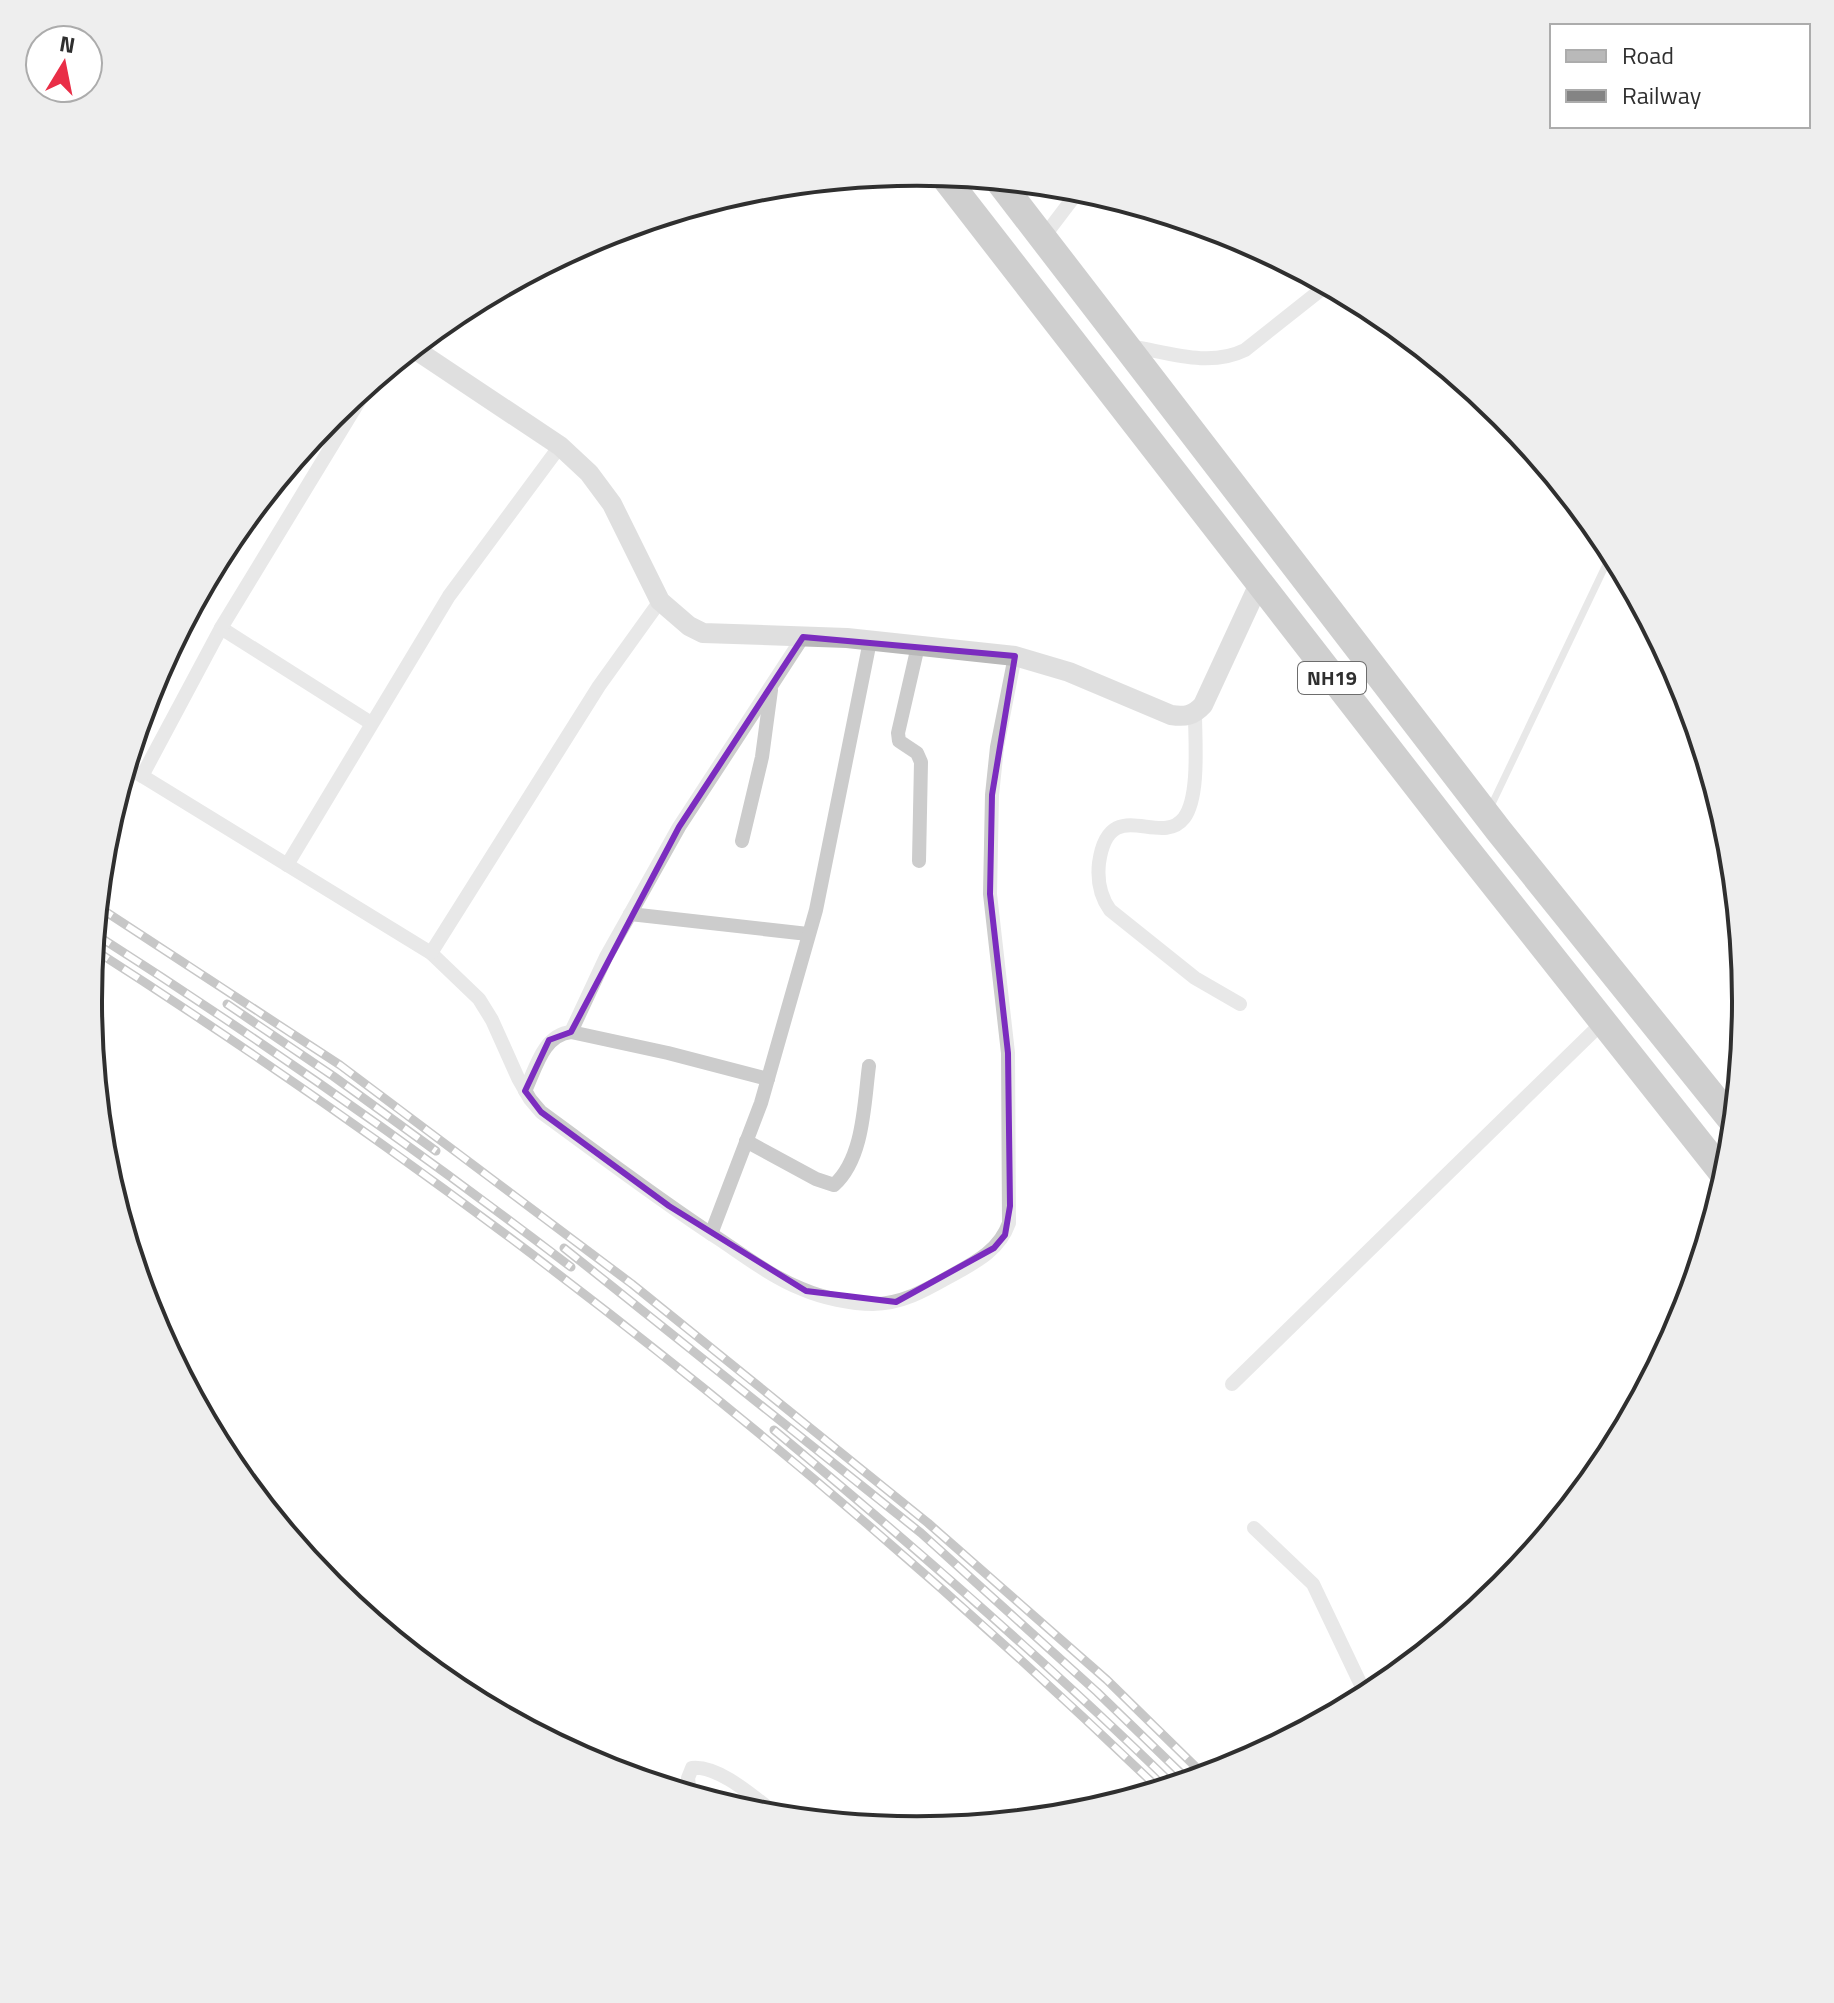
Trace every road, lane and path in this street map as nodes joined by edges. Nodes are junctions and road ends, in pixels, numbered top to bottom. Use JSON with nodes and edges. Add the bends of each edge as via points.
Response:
{"nodes":[{"id":1,"x":953,"y":187,"type":"edge"},
{"id":2,"x":1007,"y":191,"type":"edge"},
{"id":3,"x":1071,"y":201,"type":"edge"},
{"id":4,"x":1042,"y":239,"type":"junction"},
{"id":5,"x":1317,"y":293,"type":"edge"},
{"id":6,"x":1124,"y":345,"type":"junction"},
{"id":7,"x":422,"y":354,"type":"edge"},
{"id":8,"x":349,"y":418,"type":"edge"},
{"id":9,"x":560,"y":446,"type":"junction"},
{"id":10,"x":1605,"y":566,"type":"edge"},
{"id":11,"x":1259,"y":584,"type":"junction"},
{"id":12,"x":660,"y":601,"type":"junction"},
{"id":13,"x":221,"y":628,"type":"junction"},
{"id":14,"x":803,"y":637,"type":"junction"},
{"id":15,"x":870,"y":641,"type":"junction"},
{"id":16,"x":918,"y":646,"type":"junction"},
{"id":17,"x":1015,"y":656,"type":"junction"},
{"id":18,"x":772,"y":686,"type":"junction"},
{"id":19,"x":1195,"y":714,"type":"junction"},
{"id":20,"x":371,"y":723,"type":"junction"},
{"id":21,"x":136,"y":772,"type":"edge"},
{"id":22,"x":142,"y":776,"type":"junction"},
{"id":23,"x":1487,"y":815,"type":"junction"},
{"id":24,"x":742,"y":841,"type":"dead end"},
{"id":25,"x":919,"y":861,"type":"dead end"},
{"id":26,"x":287,"y":865,"type":"junction"},
{"id":27,"x":630,"y":914,"type":"junction"},
{"id":28,"x":808,"y":934,"type":"junction"},
{"id":29,"x":431,"y":953,"type":"junction"},
{"id":30,"x":1240,"y":1004,"type":"dead end"},
{"id":31,"x":1603,"y":1022,"type":"junction"},
{"id":32,"x":571,"y":1032,"type":"junction"},
{"id":33,"x":869,"y":1066,"type":"dead end"},
{"id":34,"x":768,"y":1079,"type":"junction"},
{"id":35,"x":525,"y":1091,"type":"junction"},
{"id":36,"x":1724,"y":1111,"type":"edge"},
{"id":37,"x":746,"y":1141,"type":"junction"},
{"id":38,"x":1715,"y":1163,"type":"edge"},
{"id":39,"x":711,"y":1234,"type":"junction"},
{"id":40,"x":1232,"y":1384,"type":"dead end"},
{"id":41,"x":1254,"y":1528,"type":"dead end"},
{"id":42,"x":1361,"y":1684,"type":"edge"},
{"id":43,"x":689,"y":1784,"type":"edge"},
{"id":44,"x":757,"y":1801,"type":"edge"}],
"edges":[{"from":1,"to":11,"type":"highway","number":"NH19"},
{"from":2,"to":4,"type":"highway","number":"NH19"},
{"from":3,"to":4,"type":"street"},
{"from":4,"to":6,"type":"highway","number":"NH19"},
{"from":5,"to":6,"type":"street","via":[[1230,357],[1208,359]]},
{"from":6,"to":23,"type":"highway","number":"NH19"},
{"from":7,"to":9,"type":"street"},
{"from":8,"to":13,"type":"street"},
{"from":9,"to":12,"type":"street","via":[[612,504]]},
{"from":9,"to":20,"type":"street","via":[[449,596]]},
{"from":10,"to":23,"type":"lane"},
{"from":11,"to":19,"type":"street"},
{"from":11,"to":31,"type":"highway","number":"NH19"},
{"from":12,"to":14,"type":"street","via":[[703,633]]},
{"from":12,"to":29,"type":"street","via":[[599,686]]},
{"from":13,"to":20,"type":"street"},
{"from":13,"to":22,"type":"street"},
{"from":14,"to":15,"type":"street"},
{"from":14,"to":18,"type":"street"},
{"from":15,"to":16,"type":"street"},
{"from":15,"to":28,"type":"street"},
{"from":16,"to":17,"type":"street"},
{"from":16,"to":25,"type":"street","via":[[898,733],[899,741],[921,762]]},
{"from":17,"to":19,"type":"street","via":[[1069,672],[1171,715]]},
{"from":17,"to":39,"type":"street","via":[[997,747],[990,894],[1008,1053],[1010,1206],[1005,1235],[978,1260],[920,1293],[874,1304],[806,1291]]},
{"from":18,"to":24,"type":"street"},
{"from":18,"to":27,"type":"street","via":[[679,827]]},
{"from":19,"to":30,"type":"street","via":[[1193,784],[1186,816],[1177,825],[1114,829],[1099,863],[1099,883],[1110,910],[1195,978]]},
{"from":20,"to":26,"type":"street"},
{"from":21,"to":22,"type":"street"},
{"from":22,"to":26,"type":"street"},
{"from":23,"to":36,"type":"highway","number":"NH19"},
{"from":26,"to":29,"type":"street"},
{"from":27,"to":28,"type":"street"},
{"from":27,"to":32,"type":"street"},
{"from":28,"to":34,"type":"street"},
{"from":29,"to":35,"type":"street","via":[[479,999]]},
{"from":31,"to":38,"type":"highway","number":"NH19"},
{"from":31,"to":40,"type":"street"},
{"from":32,"to":34,"type":"street"},
{"from":32,"to":35,"type":"street","via":[[549,1040]]},
{"from":33,"to":37,"type":"street","via":[[857,1143],[843,1177],[834,1185]]},
{"from":34,"to":37,"type":"street"},
{"from":35,"to":39,"type":"street","via":[[541,1112]]},
{"from":37,"to":39,"type":"street"},
{"from":41,"to":42,"type":"street","via":[[1313,1584]]},
{"from":43,"to":44,"type":"street","via":[[692,1768],[703,1767]]}]}
